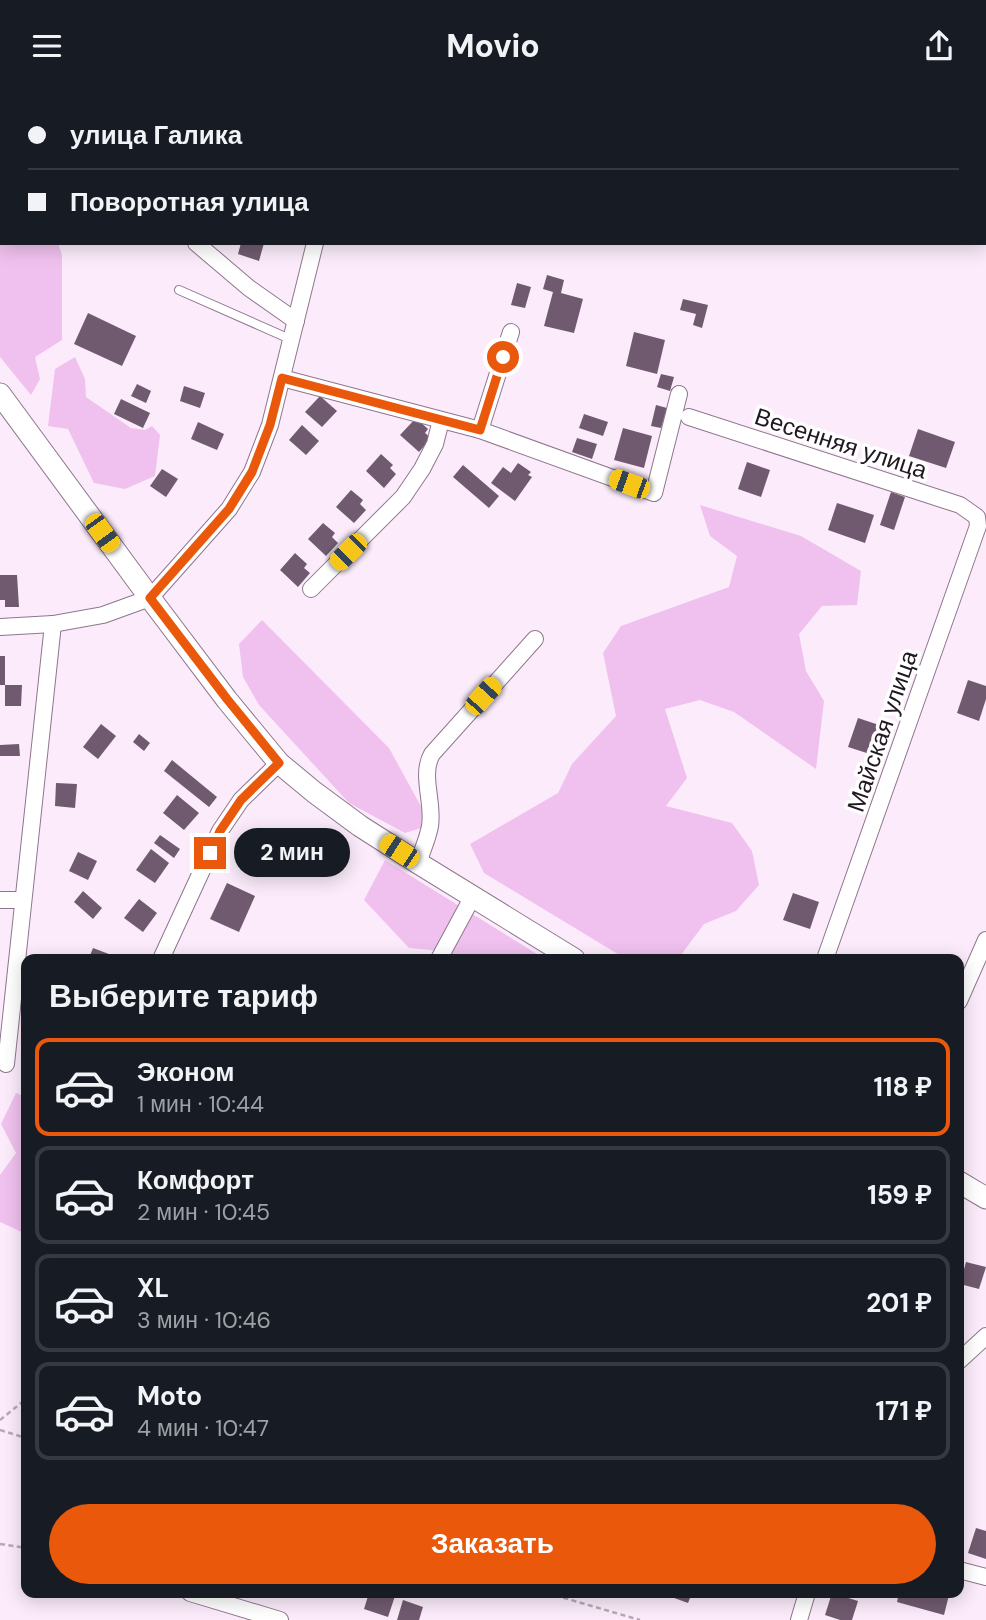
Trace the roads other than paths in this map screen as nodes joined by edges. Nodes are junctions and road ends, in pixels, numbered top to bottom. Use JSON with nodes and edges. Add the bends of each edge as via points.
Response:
{"nodes":[{"id":1,"x":198,"y":245,"type":"edge"},
{"id":2,"x":314,"y":245,"type":"edge"},
{"id":3,"x":179,"y":290,"type":"dead end"},
{"id":4,"x":296,"y":321,"type":"junction"},
{"id":5,"x":511,"y":333,"type":"dead end"},
{"id":6,"x":290,"y":339,"type":"junction"},
{"id":7,"x":282,"y":378,"type":"junction"},
{"id":8,"x":0,"y":394,"type":"edge"},
{"id":9,"x":679,"y":394,"type":"dead end"},
{"id":10,"x":689,"y":417,"type":"dead end"},
{"id":11,"x":441,"y":420,"type":"junction"},
{"id":12,"x":480,"y":430,"type":"junction"},
{"id":13,"x":977,"y":517,"type":"joint"},
{"id":14,"x":311,"y":589,"type":"dead end"},
{"id":15,"x":150,"y":598,"type":"junction"},
{"id":16,"x":53,"y":624,"type":"junction"},
{"id":17,"x":0,"y":627,"type":"edge"},
{"id":18,"x":535,"y":639,"type":"dead end"},
{"id":19,"x":279,"y":763,"type":"junction"},
{"id":20,"x":418,"y":863,"type":"junction"},
{"id":21,"x":473,"y":896,"type":"junction"},
{"id":22,"x":0,"y":899,"type":"edge"},
{"id":23,"x":23,"y":900,"type":"junction"},
{"id":24,"x":986,"y":940,"type":"edge"},
{"id":25,"x":163,"y":954,"type":"edge"},
{"id":26,"x":442,"y":954,"type":"edge"},
{"id":27,"x":567,"y":954,"type":"edge"},
{"id":28,"x":827,"y":954,"type":"edge"},
{"id":29,"x":964,"y":990,"type":"edge"},
{"id":30,"x":6,"y":1065,"type":"dead end"},
{"id":31,"x":964,"y":1185,"type":"edge"},
{"id":32,"x":986,"y":1198,"type":"edge"},
{"id":33,"x":986,"y":1336,"type":"edge"},
{"id":34,"x":964,"y":1356,"type":"edge"},
{"id":35,"x":964,"y":1571,"type":"edge"},
{"id":36,"x":986,"y":1577,"type":"edge"},
{"id":37,"x":207,"y":1598,"type":"edge"},
{"id":38,"x":806,"y":1598,"type":"edge"},
{"id":39,"x":280,"y":1620,"type":"edge"},
{"id":40,"x":799,"y":1620,"type":"edge"}],
"edges":[{"from":1,"to":4,"type":"street"},
{"from":2,"to":4,"type":"street"},
{"from":3,"to":6,"type":"lane"},
{"from":4,"to":6,"type":"street"},
{"from":5,"to":12,"type":"street"},
{"from":6,"to":7,"type":"street"},
{"from":7,"to":11,"type":"street"},
{"from":7,"to":15,"type":"street","via":[[252,472],[229,509]]},
{"from":8,"to":15,"type":"street"},
{"from":9,"to":12,"type":"street","via":[[654,493]]},
{"from":10,"to":13,"type":"street","name":"Весенняя улица","via":[[960,505]]},
{"from":11,"to":12,"type":"street"},
{"from":11,"to":14,"type":"street","via":[[435,445],[403,497]]},
{"from":13,"to":28,"type":"street","name":"Майская улица","via":[[978,526]]},
{"from":15,"to":16,"type":"street","via":[[103,615]]},
{"from":15,"to":19,"type":"street"},
{"from":16,"to":17,"type":"street"},
{"from":16,"to":23,"type":"street"},
{"from":18,"to":20,"type":"street","via":[[427,762],[430,826]]},
{"from":19,"to":20,"type":"street","via":[[360,826]]},
{"from":19,"to":25,"type":"street","via":[[241,800],[220,831]]},
{"from":20,"to":21,"type":"street"},
{"from":21,"to":26,"type":"street"},
{"from":21,"to":27,"type":"street"},
{"from":22,"to":23,"type":"street"},
{"from":23,"to":30,"type":"street"},
{"from":24,"to":29,"type":"street"},
{"from":31,"to":32,"type":"street"},
{"from":33,"to":34,"type":"street"},
{"from":35,"to":36,"type":"street"},
{"from":37,"to":39,"type":"street"},
{"from":38,"to":40,"type":"street"}]}
